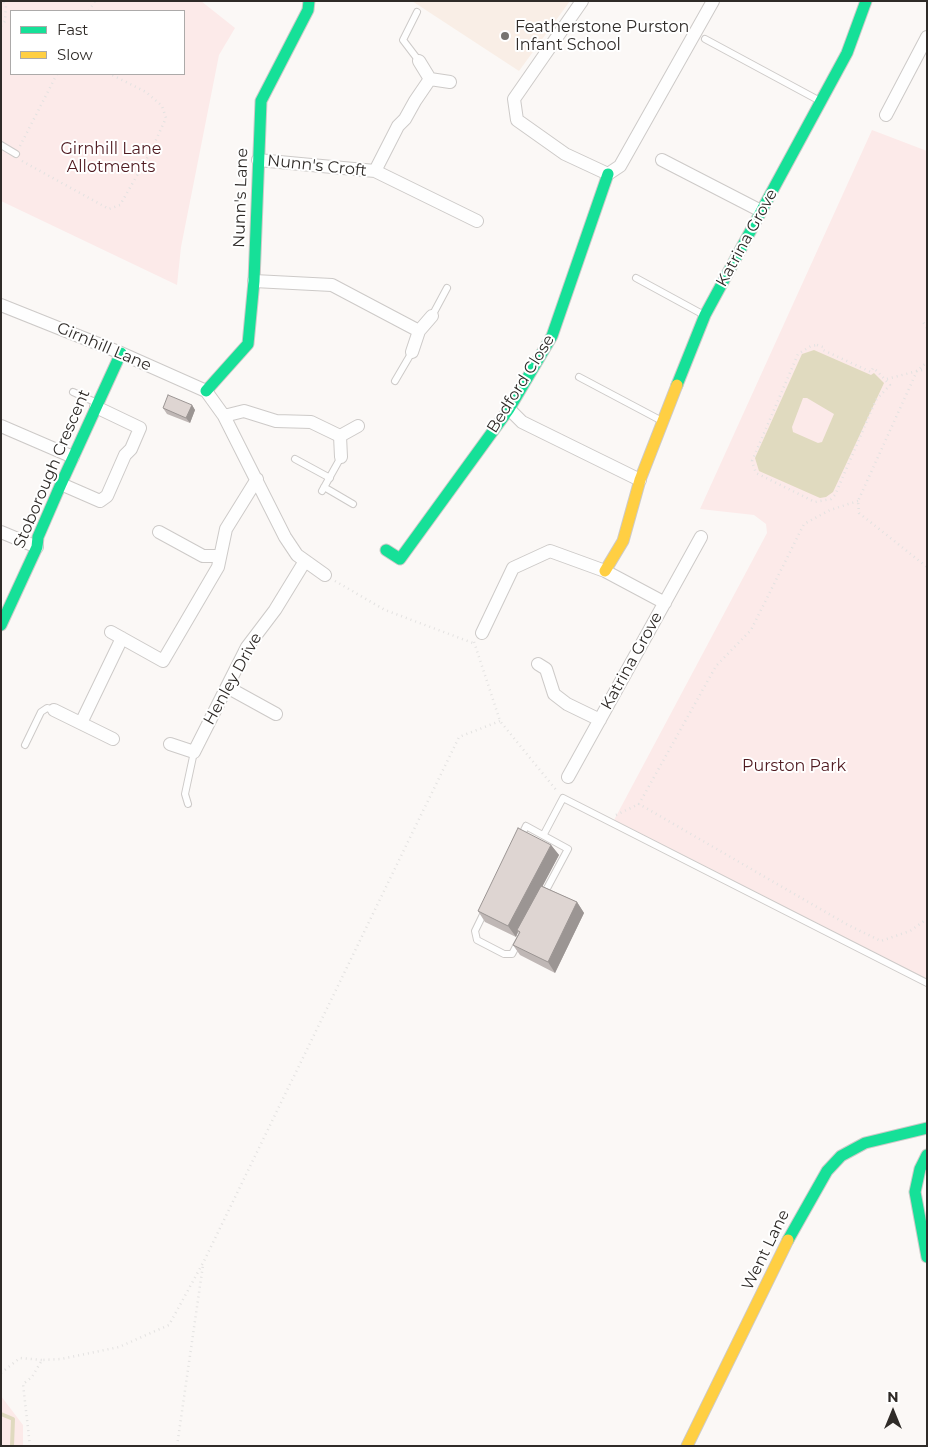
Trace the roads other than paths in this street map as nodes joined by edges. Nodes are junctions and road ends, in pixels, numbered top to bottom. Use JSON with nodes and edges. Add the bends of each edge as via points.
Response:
{"nodes":[{"id":1,"x":309,"y":1,"type":"edge"},
{"id":2,"x":582,"y":1,"type":"edge"},
{"id":3,"x":713,"y":1,"type":"edge"},
{"id":4,"x":866,"y":1,"type":"edge"},
{"id":5,"x":416,"y":12,"type":"dead end"},
{"id":6,"x":927,"y":37,"type":"edge"},
{"id":7,"x":705,"y":39,"type":"dead end"},
{"id":8,"x":419,"y":60,"type":"joint"},
{"id":9,"x":430,"y":79,"type":"junction"},
{"id":10,"x":450,"y":82,"type":"dead end"},
{"id":11,"x":821,"y":102,"type":"junction"},
{"id":12,"x":886,"y":114,"type":"dead end"},
{"id":13,"x":1,"y":146,"type":"edge"},
{"id":14,"x":16,"y":154,"type":"road end"},
{"id":15,"x":258,"y":160,"type":"junction"},
{"id":16,"x":662,"y":160,"type":"dead end"},
{"id":17,"x":376,"y":171,"type":"junction"},
{"id":18,"x":608,"y":174,"type":"junction"},
{"id":19,"x":761,"y":211,"type":"junction"},
{"id":20,"x":477,"y":222,"type":"dead end"},
{"id":21,"x":636,"y":278,"type":"dead end"},
{"id":22,"x":254,"y":281,"type":"junction"},
{"id":23,"x":447,"y":288,"type":"dead end"},
{"id":24,"x":1,"y":305,"type":"edge"},
{"id":25,"x":705,"y":315,"type":"junction"},
{"id":26,"x":432,"y":316,"type":"joint"},
{"id":27,"x":419,"y":331,"type":"junction"},
{"id":28,"x":412,"y":352,"type":"joint"},
{"id":29,"x":121,"y":353,"type":"junction"},
{"id":30,"x":578,"y":377,"type":"dead end"},
{"id":31,"x":395,"y":381,"type":"dead end"},
{"id":32,"x":206,"y":391,"type":"junction"},
{"id":33,"x":73,"y":392,"type":"dead end"},
{"id":34,"x":97,"y":405,"type":"junction"},
{"id":35,"x":509,"y":409,"type":"junction"},
{"id":36,"x":224,"y":416,"type":"junction"},
{"id":37,"x":663,"y":422,"type":"junction"},
{"id":38,"x":1,"y":426,"type":"edge"},
{"id":39,"x":358,"y":426,"type":"dead end"},
{"id":40,"x":340,"y":436,"type":"junction"},
{"id":41,"x":73,"y":457,"type":"junction"},
{"id":42,"x":341,"y":457,"type":"joint"},
{"id":43,"x":295,"y":459,"type":"dead end"},
{"id":44,"x":330,"y":478,"type":"junction"},
{"id":45,"x":257,"y":479,"type":"junction"},
{"id":46,"x":640,"y":480,"type":"junction"},
{"id":47,"x":61,"y":484,"type":"junction"},
{"id":48,"x":353,"y":504,"type":"dead end"},
{"id":49,"x":1,"y":532,"type":"edge"},
{"id":50,"x":159,"y":532,"type":"dead end"},
{"id":51,"x":701,"y":537,"type":"dead end"},
{"id":52,"x":37,"y":547,"type":"junction"},
{"id":53,"x":386,"y":550,"type":"dead end"},
{"id":54,"x":220,"y":556,"type":"junction"},
{"id":55,"x":305,"y":561,"type":"junction"},
{"id":56,"x":605,"y":571,"type":"junction"},
{"id":57,"x":325,"y":575,"type":"road end"},
{"id":58,"x":664,"y":603,"type":"junction"},
{"id":59,"x":1,"y":625,"type":"edge"},
{"id":60,"x":482,"y":632,"type":"road end"},
{"id":61,"x":538,"y":664,"type":"dead end"},
{"id":62,"x":227,"y":686,"type":"junction"},
{"id":63,"x":54,"y":710,"type":"joint"},
{"id":64,"x":276,"y":714,"type":"dead end"},
{"id":65,"x":600,"y":720,"type":"junction"},
{"id":66,"x":81,"y":723,"type":"junction"},
{"id":67,"x":113,"y":739,"type":"dead end"},
{"id":68,"x":170,"y":744,"type":"dead end"},
{"id":69,"x":25,"y":745,"type":"dead end"},
{"id":70,"x":194,"y":752,"type":"junction"},
{"id":71,"x":568,"y":777,"type":"dead end"},
{"id":72,"x":188,"y":804,"type":"dead end"},
{"id":73,"x":544,"y":834,"type":"junction"},
{"id":74,"x":927,"y":983,"type":"edge"},
{"id":75,"x":927,"y":1128,"type":"edge"},
{"id":76,"x":927,"y":1154,"type":"edge"},
{"id":77,"x":927,"y":1257,"type":"edge"},
{"id":78,"x":687,"y":1446,"type":"edge"}],
"edges":[{"from":1,"to":15,"type":"street","name":"Nunn's Lane","via":[[308,10],[261,101]]},
{"from":2,"to":18,"type":"street","via":[[514,99],[517,120],[565,154]]},
{"from":3,"to":18,"type":"street","name":"Bedford Close","via":[[620,166]]},
{"from":4,"to":11,"type":"street","name":"Katrina Grove","via":[[847,53]]},
{"from":5,"to":8,"type":"lane","via":[[403,40]]},
{"from":6,"to":12,"type":"street"},
{"from":7,"to":11,"type":"lane"},
{"from":8,"to":9,"type":"street"},
{"from":9,"to":10,"type":"street"},
{"from":9,"to":17,"type":"street","name":"Nunn's Croft","via":[[398,126]]},
{"from":11,"to":19,"type":"street","name":"Katrina Grove"},
{"from":13,"to":14,"type":"lane"},
{"from":15,"to":17,"type":"street","name":"Nunn's Croft"},
{"from":15,"to":22,"type":"street","name":"Nunn's Lane"},
{"from":16,"to":19,"type":"street"},
{"from":17,"to":20,"type":"street","name":"Nunn's Croft"},
{"from":18,"to":35,"type":"street","name":"Bedford Close","via":[[552,336]]},
{"from":19,"to":25,"type":"street","name":"Katrina Grove"},
{"from":21,"to":25,"type":"lane"},
{"from":22,"to":27,"type":"street","via":[[332,285]]},
{"from":22,"to":32,"type":"street","name":"Nunn's Lane","via":[[248,344]]},
{"from":23,"to":26,"type":"lane"},
{"from":24,"to":29,"type":"street","name":"Girnhill Lane"},
{"from":25,"to":37,"type":"street","name":"Katrina Grove"},
{"from":26,"to":27,"type":"street"},
{"from":27,"to":28,"type":"street"},
{"from":28,"to":31,"type":"lane"},
{"from":29,"to":32,"type":"street","name":"Girnhill Lane"},
{"from":29,"to":34,"type":"street","name":"Stoborough Crescent"},
{"from":30,"to":37,"type":"lane"},
{"from":32,"to":36,"type":"street"},
{"from":33,"to":34,"type":"lane"},
{"from":34,"to":41,"type":"street","name":"Stoborough Crescent"},
{"from":34,"to":47,"type":"street","via":[[140,428],[131,449],[125,455],[107,496],[100,501]]},
{"from":35,"to":46,"type":"street","via":[[522,422]]},
{"from":35,"to":53,"type":"street","name":"Bedford Close","via":[[400,559]]},
{"from":36,"to":40,"type":"street","via":[[244,411],[276,421],[311,422]]},
{"from":36,"to":45,"type":"street"},
{"from":37,"to":46,"type":"street","name":"Katrina Grove"},
{"from":38,"to":41,"type":"street"},
{"from":39,"to":40,"type":"street"},
{"from":40,"to":42,"type":"street"},
{"from":41,"to":47,"type":"street","name":"Stoborough Crescent"},
{"from":42,"to":44,"type":"lane"},
{"from":43,"to":44,"type":"lane"},
{"from":44,"to":48,"type":"lane","via":[[323,489]]},
{"from":45,"to":54,"type":"street","via":[[226,529]]},
{"from":45,"to":55,"type":"street","via":[[284,537]]},
{"from":46,"to":56,"type":"street","name":"Katrina Grove","via":[[623,541]]},
{"from":47,"to":52,"type":"street","name":"Stoborough Crescent","via":[[38,536]]},
{"from":49,"to":52,"type":"street"},
{"from":50,"to":54,"type":"street","via":[[203,556]]},
{"from":51,"to":58,"type":"street","name":"Katrina Grove"},
{"from":52,"to":59,"type":"street","name":"Stoborough Crescent"},
{"from":54,"to":66,"type":"street","via":[[218,566],[163,661],[116,635]]},
{"from":55,"to":57,"type":"street"},
{"from":55,"to":62,"type":"street","name":"Henley Drive","via":[[275,610],[247,647]]},
{"from":56,"to":58,"type":"street","name":"Katrina Grove"},
{"from":56,"to":60,"type":"street","name":"Katrina Grove","via":[[550,551],[513,568]]},
{"from":58,"to":65,"type":"street","name":"Katrina Grove"},
{"from":61,"to":65,"type":"street","name":"Katrina Grove","via":[[546,669],[554,694]]},
{"from":62,"to":64,"type":"street"},
{"from":62,"to":70,"type":"street","name":"Henley Drive"},
{"from":63,"to":66,"type":"street"},
{"from":63,"to":69,"type":"lane","via":[[47,708],[40,712]]},
{"from":65,"to":71,"type":"street","name":"Katrina Grove"},
{"from":66,"to":67,"type":"street"},
{"from":68,"to":70,"type":"street"},
{"from":70,"to":72,"type":"lane","via":[[185,794]]},
{"from":73,"to":73,"type":"lane","via":[[526,826],[477,922],[474,931],[477,940],[504,954],[512,954],[568,848]]},
{"from":73,"to":74,"type":"lane","via":[[563,798]]},
{"from":75,"to":78,"type":"street","name":"Went Lane","via":[[865,1142],[841,1156],[827,1171],[796,1225]]},
{"from":76,"to":77,"type":"street","via":[[915,1192]]}]}
